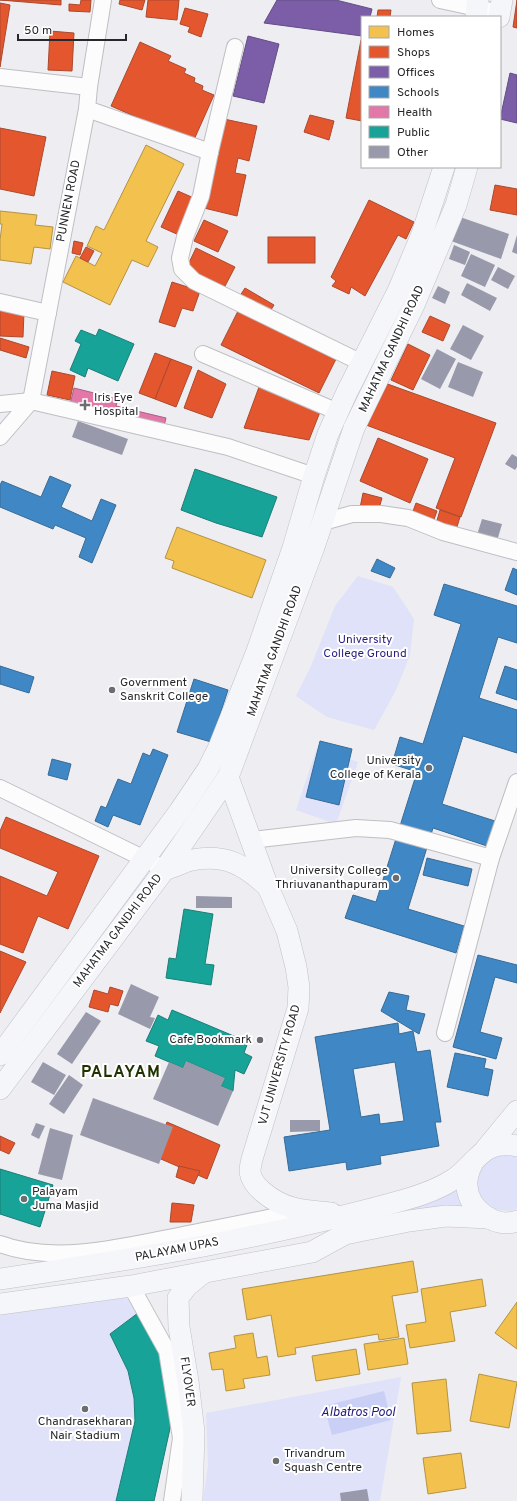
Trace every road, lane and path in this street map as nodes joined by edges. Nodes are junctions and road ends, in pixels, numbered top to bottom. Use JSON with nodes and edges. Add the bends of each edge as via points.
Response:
{"nodes":[{"id":1,"x":103,"y":0,"type":"edge"},
{"id":2,"x":440,"y":0,"type":"edge"},
{"id":3,"x":477,"y":8,"type":"edge"},
{"id":4,"x":500,"y":10,"type":"edge"},
{"id":5,"x":234,"y":47,"type":"dead end"},
{"id":6,"x":0,"y":77,"type":"edge"},
{"id":7,"x":89,"y":87,"type":"junction"},
{"id":8,"x":87,"y":109,"type":"junction"},
{"id":9,"x":210,"y":152,"type":"junction"},
{"id":10,"x":444,"y":168,"type":"edge"},
{"id":11,"x":467,"y":168,"type":"edge"},
{"id":12,"x":0,"y":302,"type":"edge"},
{"id":13,"x":48,"y":313,"type":"junction"},
{"id":14,"x":203,"y":354,"type":"dead end"},
{"id":15,"x":362,"y":363,"type":"junction"},
{"id":16,"x":32,"y":401,"type":"junction"},
{"id":17,"x":0,"y":404,"type":"edge"},
{"id":18,"x":338,"y":412,"type":"junction"},
{"id":19,"x":0,"y":437,"type":"edge"},
{"id":20,"x":314,"y":476,"type":"junction"},
{"id":21,"x":323,"y":522,"type":"junction"},
{"id":22,"x":517,"y":552,"type":"edge"},
{"id":23,"x":228,"y":777,"type":"junction"},
{"id":24,"x":517,"y":782,"type":"edge"},
{"id":25,"x":0,"y":788,"type":"edge"},
{"id":26,"x":252,"y":840,"type":"junction"},
{"id":27,"x":491,"y":858,"type":"junction"},
{"id":28,"x":145,"y":859,"type":"junction"},
{"id":29,"x":165,"y":869,"type":"junction"},
{"id":30,"x":268,"y":887,"type":"junction"},
{"id":31,"x":444,"y":1033,"type":"dead end"},
{"id":32,"x":0,"y":1055,"type":"edge"},
{"id":33,"x":0,"y":1089,"type":"edge"},
{"id":34,"x":517,"y":1111,"type":"edge"},
{"id":35,"x":517,"y":1146,"type":"edge"},
{"id":36,"x":479,"y":1156,"type":"junction"},
{"id":37,"x":303,"y":1210,"type":"junction"},
{"id":38,"x":488,"y":1218,"type":"junction"},
{"id":39,"x":517,"y":1221,"type":"edge"},
{"id":40,"x":349,"y":1224,"type":"junction"},
{"id":41,"x":0,"y":1244,"type":"edge"},
{"id":42,"x":203,"y":1273,"type":"junction"},
{"id":43,"x":0,"y":1279,"type":"edge"},
{"id":44,"x":131,"y":1286,"type":"junction"},
{"id":45,"x":0,"y":1290,"type":"edge"},
{"id":46,"x":0,"y":1304,"type":"edge"},
{"id":47,"x":172,"y":1501,"type":"edge"},
{"id":48,"x":192,"y":1501,"type":"edge"}],
"edges":[{"from":1,"to":7,"type":"street","name":"PUNNEN ROAD"},
{"from":2,"to":3,"type":"street"},
{"from":3,"to":4,"type":"street"},
{"from":5,"to":9,"type":"street"},
{"from":6,"to":7,"type":"street"},
{"from":7,"to":8,"type":"street","name":"PUNNEN ROAD"},
{"from":8,"to":9,"type":"street"},
{"from":8,"to":13,"type":"street","name":"PUNNEN ROAD"},
{"from":9,"to":15,"type":"street","via":[[201,196],[185,237],[180,258],[182,269],[194,281]]},
{"from":10,"to":15,"type":"main road","name":"MAHATMA GANDHI ROAD","via":[[419,241],[398,291]]},
{"from":11,"to":21,"type":"main road","name":"MAHATMA GANDHI ROAD","via":[[456,205],[417,298],[354,428]]},
{"from":12,"to":13,"type":"street"},
{"from":13,"to":16,"type":"street","name":"PUNNEN ROAD"},
{"from":14,"to":18,"type":"street"},
{"from":15,"to":18,"type":"main road","name":"MAHATMA GANDHI ROAD"},
{"from":16,"to":17,"type":"street"},
{"from":16,"to":19,"type":"street"},
{"from":16,"to":20,"type":"street","via":[[228,448]]},
{"from":18,"to":20,"type":"main road","name":"MAHATMA GANDHI ROAD"},
{"from":20,"to":28,"type":"main road","name":"MAHATMA GANDHI ROAD","via":[[293,548],[220,747],[208,769]]},
{"from":21,"to":22,"type":"street","via":[[352,514],[408,518],[443,532]]},
{"from":21,"to":23,"type":"main road","name":"MAHATMA GANDHI ROAD"},
{"from":23,"to":26,"type":"main road","name":"VJT UNIVERSITY ROAD"},
{"from":23,"to":29,"type":"main road","name":"MAHATMA GANDHI ROAD"},
{"from":24,"to":27,"type":"street"},
{"from":25,"to":28,"type":"street"},
{"from":26,"to":27,"type":"street","via":[[356,828],[390,830]]},
{"from":26,"to":30,"type":"main road","name":"VJT UNIVERSITY ROAD"},
{"from":27,"to":31,"type":"street"},
{"from":28,"to":29,"type":"street"},
{"from":28,"to":32,"type":"main road","name":"MAHATMA GANDHI ROAD"},
{"from":29,"to":30,"type":"main road","via":[[206,858],[225,860],[244,866]]},
{"from":29,"to":33,"type":"main road","name":"MAHATMA GANDHI ROAD"},
{"from":30,"to":37,"type":"main road","name":"VJT UNIVERSITY ROAD","via":[[287,931],[296,967],[299,994],[298,1008],[250,1172],[253,1182],[273,1200]]},
{"from":34,"to":36,"type":"main road"},
{"from":35,"to":36,"type":"main road","via":[[496,1145]]},
{"from":36,"to":38,"type":"main road","via":[[468,1174],[466,1186],[469,1199],[476,1210]]},
{"from":36,"to":40,"type":"main road","via":[[455,1178],[423,1195]]},
{"from":37,"to":40,"type":"main road","name":"VJT UNIVERSITY ROAD"},
{"from":37,"to":41,"type":"street","via":[[112,1250],[64,1254],[30,1251]]},
{"from":38,"to":39,"type":"main road","via":[[500,1222]]},
{"from":38,"to":40,"type":"main road","via":[[446,1216],[410,1221]]},
{"from":40,"to":42,"type":"main road","via":[[312,1252]]},
{"from":40,"to":43,"type":"main road","name":"PALAYAM UPAS"},
{"from":40,"to":45,"type":"main road","name":"PALAYAM UPAS","via":[[120,1273]]},
{"from":42,"to":44,"type":"main road"},
{"from":42,"to":48,"type":"main road","name":"FLYOVER","via":[[187,1286],[178,1298],[179,1327],[194,1432]]},
{"from":44,"to":46,"type":"main road"},
{"from":44,"to":47,"type":"street","via":[[167,1351],[181,1438]]}]}
